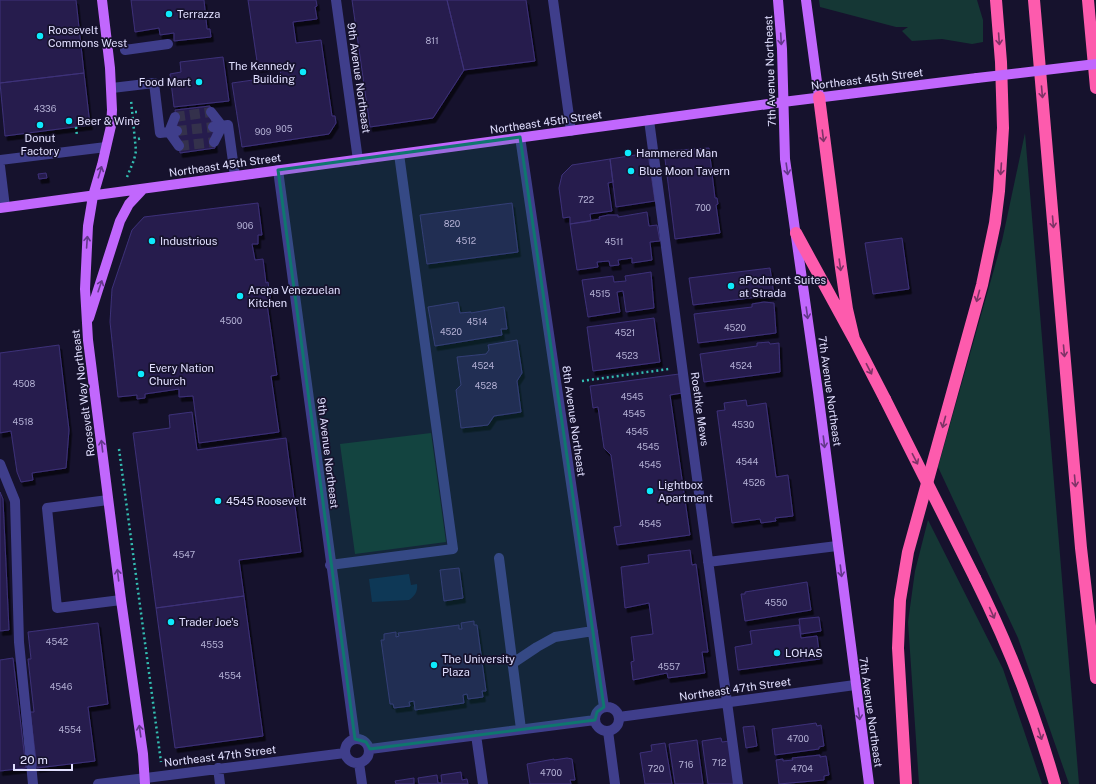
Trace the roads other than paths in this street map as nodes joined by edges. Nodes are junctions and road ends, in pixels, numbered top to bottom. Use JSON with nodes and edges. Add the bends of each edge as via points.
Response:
{"nodes":[{"id":1,"x":102,"y":0,"type":"edge"},
{"id":2,"x":336,"y":0,"type":"edge"},
{"id":3,"x":553,"y":0,"type":"edge"},
{"id":4,"x":778,"y":0,"type":"edge"},
{"id":5,"x":806,"y":0,"type":"edge"},
{"id":6,"x":996,"y":0,"type":"edge"},
{"id":7,"x":1034,"y":0,"type":"edge"},
{"id":8,"x":1088,"y":0,"type":"edge"},
{"id":9,"x":168,"y":44,"type":"dead end"},
{"id":10,"x":125,"y":50,"type":"dead end"},
{"id":11,"x":1096,"y":64,"type":"edge"},
{"id":12,"x":112,"y":88,"type":"junction"},
{"id":13,"x":1096,"y":88,"type":"edge"},
{"id":14,"x":819,"y":97,"type":"junction"},
{"id":15,"x":783,"y":102,"type":"junction"},
{"id":16,"x":210,"y":112,"type":"dead end"},
{"id":17,"x":175,"y":117,"type":"dead end"},
{"id":18,"x":649,"y":120,"type":"junction"},
{"id":19,"x":217,"y":126,"type":"junction"},
{"id":20,"x":572,"y":131,"type":"junction"},
{"id":21,"x":173,"y":132,"type":"junction"},
{"id":22,"x":520,"y":137,"type":"junction"},
{"id":23,"x":214,"y":142,"type":"dead end"},
{"id":24,"x":179,"y":146,"type":"dead end"},
{"id":25,"x":106,"y":147,"type":"junction"},
{"id":26,"x":399,"y":154,"type":"junction"},
{"id":27,"x":0,"y":160,"type":"edge"},
{"id":28,"x":358,"y":160,"type":"junction"},
{"id":29,"x":0,"y":166,"type":"edge"},
{"id":30,"x":278,"y":170,"type":"junction"},
{"id":31,"x":234,"y":176,"type":"junction"},
{"id":32,"x":143,"y":189,"type":"junction"},
{"id":33,"x":93,"y":196,"type":"junction"},
{"id":34,"x":3,"y":208,"type":"edge"},
{"id":35,"x":796,"y":233,"type":"junction"},
{"id":36,"x":87,"y":323,"type":"junction"},
{"id":37,"x":854,"y":339,"type":"junction"},
{"id":38,"x":0,"y":464,"type":"edge"},
{"id":39,"x":108,"y":500,"type":"junction"},
{"id":40,"x":837,"y":546,"type":"junction"},
{"id":41,"x":499,"y":558,"type":"dead end"},
{"id":42,"x":708,"y":562,"type":"junction"},
{"id":43,"x":330,"y":565,"type":"junction"},
{"id":44,"x":121,"y":600,"type":"junction"},
{"id":45,"x":593,"y":631,"type":"junction"},
{"id":46,"x":513,"y":663,"type":"junction"},
{"id":47,"x":1096,"y":678,"type":"edge"},
{"id":48,"x":855,"y":685,"type":"junction"},
{"id":49,"x":727,"y":702,"type":"junction"},
{"id":50,"x":604,"y":707,"type":"junction"},
{"id":51,"x":619,"y":717,"type":"junction"},
{"id":52,"x":595,"y":720,"type":"junction"},
{"id":53,"x":521,"y":729,"type":"junction"},
{"id":54,"x":608,"y":731,"type":"junction"},
{"id":55,"x":476,"y":735,"type":"junction"},
{"id":56,"x":355,"y":739,"type":"junction"},
{"id":57,"x":370,"y":750,"type":"junction"},
{"id":58,"x":345,"y":753,"type":"junction"},
{"id":59,"x":359,"y":763,"type":"junction"},
{"id":60,"x":218,"y":768,"type":"junction"},
{"id":61,"x":145,"y":781,"type":"edge"},
{"id":62,"x":33,"y":784,"type":"edge"},
{"id":63,"x":102,"y":784,"type":"edge"},
{"id":64,"x":220,"y":784,"type":"edge"},
{"id":65,"x":362,"y":784,"type":"edge"},
{"id":66,"x":483,"y":784,"type":"edge"},
{"id":67,"x":615,"y":784,"type":"edge"},
{"id":68,"x":738,"y":784,"type":"edge"},
{"id":69,"x":869,"y":784,"type":"edge"},
{"id":70,"x":906,"y":784,"type":"edge"},
{"id":71,"x":1055,"y":784,"type":"edge"}],
"edges":[{"from":1,"to":12,"type":"main road","name":"Roosevelt Way Northeast"},
{"from":2,"to":28,"type":"street","name":"9th Avenue Northeast"},
{"from":3,"to":20,"type":"street"},
{"from":4,"to":15,"type":"main road","name":"7th Avenue Northeast","one_way":true},
{"from":5,"to":14,"type":"main road"},
{"from":6,"to":70,"type":"highway","one_way":true,"via":[[1003,128],[995,223],[982,285],[908,552],[900,600],[898,648]]},
{"from":7,"to":47,"type":"highway","one_way":true,"via":[[1081,548]]},
{"from":8,"to":13,"type":"highway"},
{"from":9,"to":10,"type":"street"},
{"from":11,"to":14,"type":"main road","name":"Northeast 45th Street","bridge":true},
{"from":12,"to":21,"type":"street","via":[[154,84],[160,133]]},
{"from":12,"to":25,"type":"main road","name":"Roosevelt Way Northeast","via":[[111,126]]},
{"from":14,"to":15,"type":"main road","name":"Northeast 45th Street"},
{"from":14,"to":37,"type":"highway","one_way":true,"via":[[840,268]]},
{"from":15,"to":18,"type":"main road","name":"Northeast 45th Street"},
{"from":15,"to":35,"type":"main road","name":"7th Avenue Northeast","one_way":true,"via":[[785,159]]},
{"from":16,"to":19,"type":"street"},
{"from":17,"to":21,"type":"street"},
{"from":18,"to":20,"type":"main road","name":"Northeast 45th Street"},
{"from":18,"to":42,"type":"street","name":"Roethke Mews"},
{"from":19,"to":23,"type":"street"},
{"from":19,"to":31,"type":"street","via":[[228,125]]},
{"from":20,"to":22,"type":"main road","name":"Northeast 45th Street"},
{"from":21,"to":24,"type":"street"},
{"from":22,"to":26,"type":"main road","name":"Northeast 45th Street"},
{"from":22,"to":45,"type":"street","name":"8th Avenue Northeast"},
{"from":25,"to":27,"type":"street"},
{"from":33,"to":25,"type":"main road","name":"Roosevelt Way Northeast","one_way":true},
{"from":26,"to":28,"type":"main road","name":"Northeast 45th Street"},
{"from":26,"to":43,"type":"street","via":[[453,549]]},
{"from":28,"to":30,"type":"main road","name":"Northeast 45th Street"},
{"from":29,"to":34,"type":"street"},
{"from":30,"to":31,"type":"main road","name":"Northeast 45th Street"},
{"from":30,"to":43,"type":"street","name":"9th Avenue Northeast"},
{"from":31,"to":32,"type":"main road","name":"Northeast 45th Street"},
{"from":32,"to":33,"type":"main road","name":"Northeast 45th Street"},
{"from":36,"to":32,"type":"main road","one_way":true,"via":[[120,221],[129,204]]},
{"from":33,"to":34,"type":"main road","name":"Northeast 45th Street"},
{"from":36,"to":33,"type":"main road","name":"Roosevelt Way Northeast","one_way":true,"via":[[86,252]]},
{"from":35,"to":37,"type":"highway"},
{"from":35,"to":40,"type":"main road","name":"7th Avenue Northeast","one_way":true},
{"from":39,"to":36,"type":"main road","name":"Roosevelt Way Northeast","one_way":true},
{"from":37,"to":71,"type":"highway","one_way":true,"bridge":true,"via":[[975,578],[1015,665]]},
{"from":38,"to":62,"type":"street","via":[[15,501],[19,642]]},
{"from":44,"to":39,"type":"main road","name":"Roosevelt Way Northeast","one_way":true},
{"from":39,"to":44,"type":"street","via":[[47,508],[57,608]]},
{"from":40,"to":42,"type":"street"},
{"from":40,"to":48,"type":"main road","name":"7th Avenue Northeast","one_way":true},
{"from":41,"to":46,"type":"street"},
{"from":42,"to":49,"type":"street","name":"Roethke Mews"},
{"from":43,"to":56,"type":"street","name":"9th Avenue Northeast"},
{"from":61,"to":44,"type":"main road","name":"Roosevelt Way Northeast","one_way":true},
{"from":45,"to":46,"type":"street","via":[[555,637]]},
{"from":45,"to":50,"type":"street","name":"8th Avenue Northeast"},
{"from":46,"to":53,"type":"street"},
{"from":48,"to":49,"type":"street","name":"Northeast 47th Street"},
{"from":48,"to":69,"type":"main road","name":"7th Avenue Northeast","one_way":true},
{"from":49,"to":51,"type":"street","name":"Northeast 47th Street"},
{"from":49,"to":68,"type":"street","name":"Roethke Mews"},
{"from":50,"to":51,"type":"street","via":[[614,709]]},
{"from":50,"to":52,"type":"street","via":[[597,712]]},
{"from":51,"to":54,"type":"street","via":[[616,726]]},
{"from":52,"to":53,"type":"street"},
{"from":52,"to":54,"type":"street","via":[[598,727]]},
{"from":53,"to":55,"type":"street"},
{"from":54,"to":67,"type":"street"},
{"from":55,"to":57,"type":"street"},
{"from":55,"to":66,"type":"street"},
{"from":56,"to":57,"type":"street","via":[[359,738],[366,742]]},
{"from":56,"to":58,"type":"street","via":[[348,743]]},
{"from":57,"to":59,"type":"street","via":[[366,759]]},
{"from":58,"to":59,"type":"street","via":[[351,761]]},
{"from":58,"to":60,"type":"street","name":"Northeast 47th Street"},
{"from":59,"to":65,"type":"street"},
{"from":60,"to":61,"type":"street","name":"Northeast 47th Street","via":[[162,775]]},
{"from":60,"to":64,"type":"street"},
{"from":61,"to":63,"type":"street","name":"Northeast 47th Street"}]}
